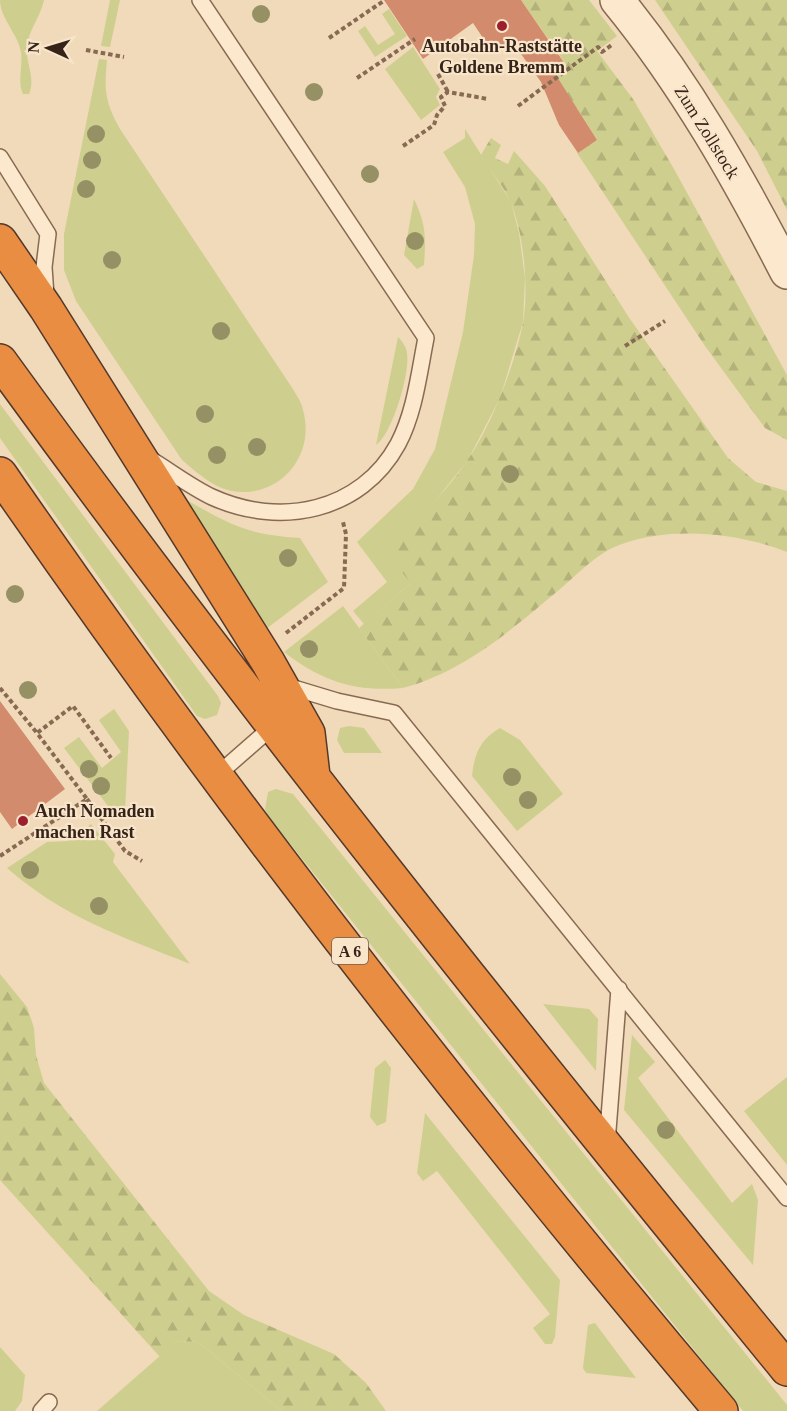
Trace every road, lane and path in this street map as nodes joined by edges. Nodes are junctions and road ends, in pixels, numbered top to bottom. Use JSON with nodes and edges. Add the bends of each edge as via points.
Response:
{"nodes":[{"id":1,"x":200,"y":0,"type":"edge"},
{"id":2,"x":385,"y":0,"type":"edge"},
{"id":3,"x":617,"y":0,"type":"edge"},
{"id":4,"x":329,"y":38,"type":"dead end"},
{"id":5,"x":415,"y":39,"type":"dead end"},
{"id":6,"x":86,"y":50,"type":"dead end"},
{"id":7,"x":588,"y":54,"type":"dead end"},
{"id":8,"x":124,"y":57,"type":"dead end"},
{"id":9,"x":438,"y":74,"type":"dead end"},
{"id":10,"x":357,"y":78,"type":"dead end"},
{"id":11,"x":448,"y":92,"type":"junction"},
{"id":12,"x":488,"y":99,"type":"dead end"},
{"id":13,"x":518,"y":106,"type":"dead end"},
{"id":14,"x":403,"y":146,"type":"dead end"},
{"id":15,"x":0,"y":157,"type":"edge"},
{"id":16,"x":0,"y":241,"type":"edge"},
{"id":17,"x":787,"y":272,"type":"edge"},
{"id":18,"x":46,"y":308,"type":"junction"},
{"id":19,"x":665,"y":321,"type":"dead end"},
{"id":20,"x":625,"y":346,"type":"dead end"},
{"id":21,"x":0,"y":361,"type":"edge"},
{"id":22,"x":134,"y":449,"type":"junction"},
{"id":23,"x":0,"y":474,"type":"edge"},
{"id":24,"x":344,"y":527,"type":"dead end"},
{"id":25,"x":283,"y":635,"type":"dead end"},
{"id":26,"x":281,"y":685,"type":"junction"},
{"id":27,"x":0,"y":688,"type":"edge"},
{"id":28,"x":272,"y":727,"type":"junction"},
{"id":29,"x":37,"y":733,"type":"junction"},
{"id":30,"x":111,"y":758,"type":"dead end"},
{"id":31,"x":216,"y":776,"type":"junction"},
{"id":32,"x":313,"y":776,"type":"junction"},
{"id":33,"x":87,"y":799,"type":"junction"},
{"id":34,"x":0,"y":856,"type":"edge"},
{"id":35,"x":142,"y":861,"type":"dead end"},
{"id":36,"x":619,"y":989,"type":"junction"},
{"id":37,"x":607,"y":1149,"type":"junction"},
{"id":38,"x":787,"y":1198,"type":"edge"},
{"id":39,"x":787,"y":1370,"type":"edge"},
{"id":40,"x":721,"y":1411,"type":"edge"}],
"edges":[{"from":1,"to":22,"type":"lane","via":[[426,338],[411,409],[398,444],[372,480],[336,503],[275,514],[244,509],[211,497]]},
{"from":2,"to":4,"type":"path"},
{"from":3,"to":17,"type":"street","name":"Zum Zollstock","via":[[714,137]]},
{"from":5,"to":10,"type":"path"},
{"from":6,"to":8,"type":"path"},
{"from":7,"to":13,"type":"path"},
{"from":9,"to":11,"type":"path"},
{"from":11,"to":12,"type":"path"},
{"from":11,"to":14,"type":"path","via":[[441,97],[445,106],[434,125]]},
{"from":15,"to":18,"type":"lane","via":[[48,234],[44,267]]},
{"from":16,"to":18,"type":"highway"},
{"from":18,"to":22,"type":"highway"},
{"from":19,"to":20,"type":"path"},
{"from":21,"to":28,"type":"highway"},
{"from":22,"to":26,"type":"highway"},
{"from":23,"to":31,"type":"highway","number":"A 6"},
{"from":24,"to":25,"type":"path","via":[[344,588]]},
{"from":26,"to":32,"type":"highway","via":[[308,733]]},
{"from":26,"to":36,"type":"lane","via":[[394,713]]},
{"from":27,"to":29,"type":"path"},
{"from":28,"to":31,"type":"lane"},
{"from":28,"to":32,"type":"highway"},
{"from":29,"to":30,"type":"path","via":[[73,706]]},
{"from":29,"to":33,"type":"path"},
{"from":31,"to":40,"type":"highway","number":"A 6","via":[[530,1183]]},
{"from":32,"to":37,"type":"highway"},
{"from":33,"to":34,"type":"path"},
{"from":33,"to":35,"type":"path","via":[[125,851]]},
{"from":36,"to":37,"type":"lane"},
{"from":36,"to":38,"type":"lane"},
{"from":37,"to":39,"type":"highway"}]}
